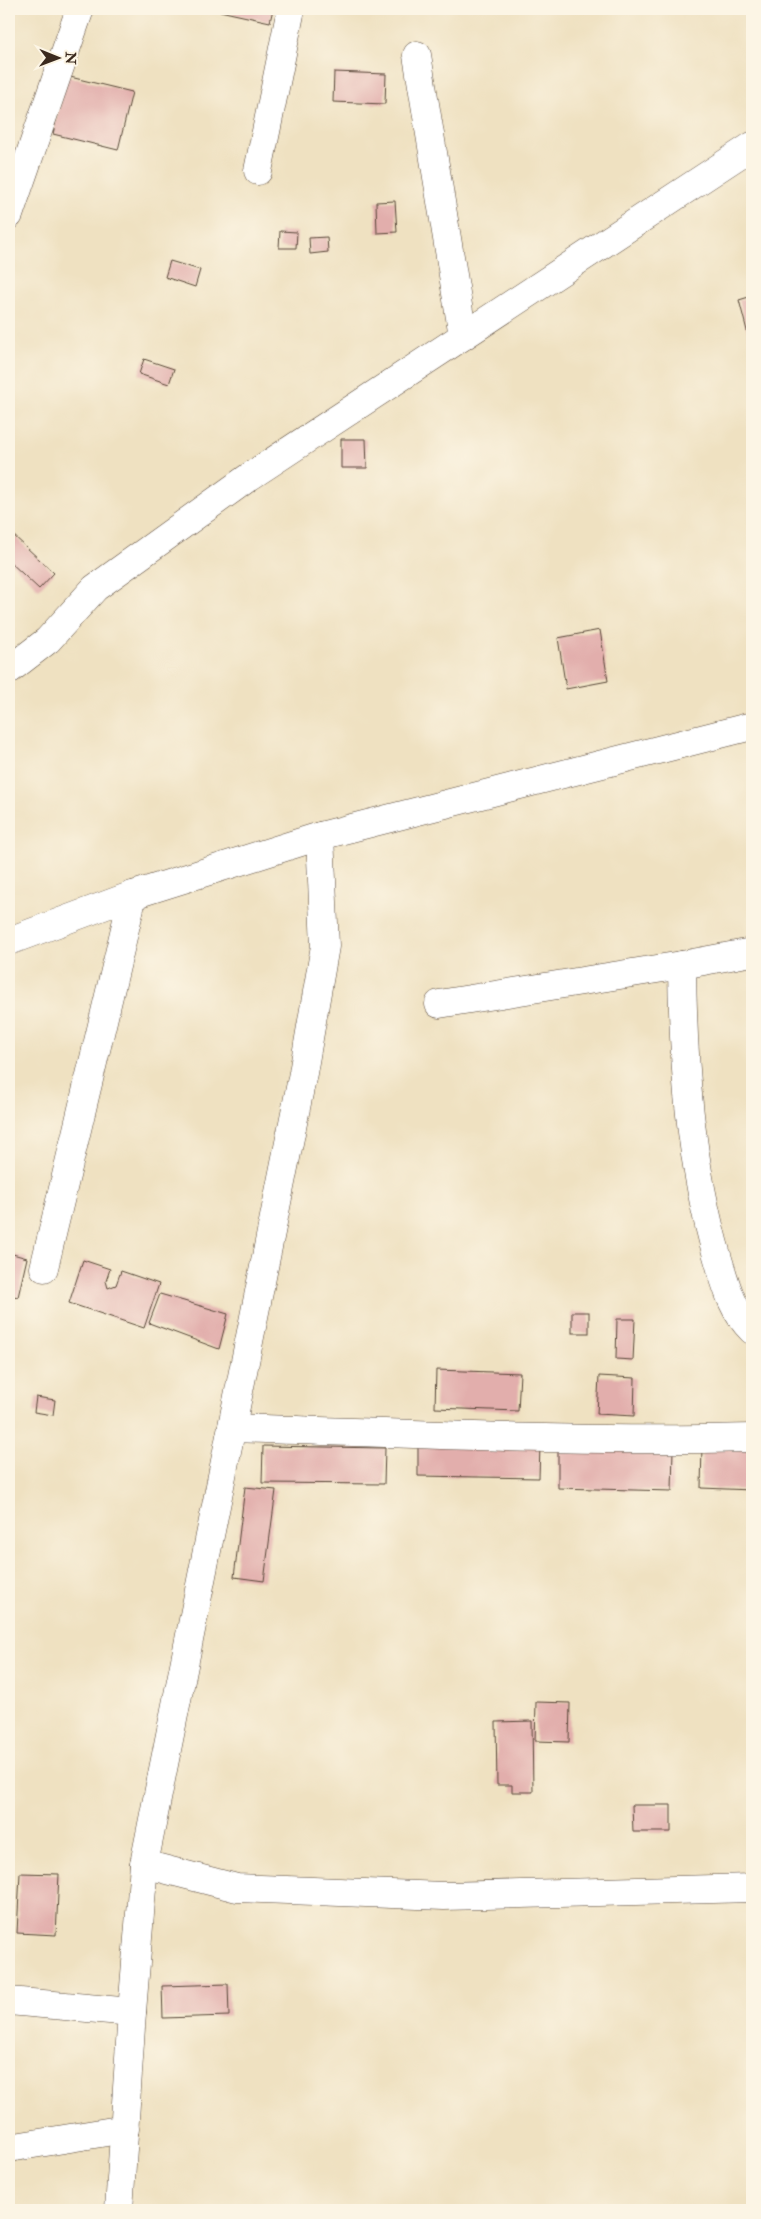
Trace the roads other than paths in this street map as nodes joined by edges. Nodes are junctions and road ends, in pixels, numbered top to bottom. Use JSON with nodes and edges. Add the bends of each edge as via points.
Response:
{"nodes":[{"id":1,"x":80,"y":9,"type":"edge"},
{"id":2,"x":291,"y":9,"type":"edge"},
{"id":3,"x":417,"y":55,"type":"dead end"},
{"id":4,"x":752,"y":146,"type":"edge"},
{"id":5,"x":258,"y":170,"type":"dead end"},
{"id":6,"x":9,"y":215,"type":"edge"},
{"id":7,"x":463,"y":336,"type":"junction"},
{"id":8,"x":9,"y":670,"type":"edge"},
{"id":9,"x":752,"y":726,"type":"edge"},
{"id":10,"x":320,"y":836,"type":"junction"},
{"id":11,"x":133,"y":895,"type":"junction"},
{"id":12,"x":9,"y":941,"type":"edge"},
{"id":13,"x":752,"y":952,"type":"edge"},
{"id":14,"x":682,"y":965,"type":"junction"},
{"id":15,"x":439,"y":1004,"type":"dead end"},
{"id":16,"x":44,"y":1268,"type":"dead end"},
{"id":17,"x":752,"y":1330,"type":"edge"},
{"id":18,"x":232,"y":1428,"type":"junction"},
{"id":19,"x":752,"y":1438,"type":"edge"},
{"id":20,"x":144,"y":1864,"type":"junction"},
{"id":21,"x":752,"y":1888,"type":"edge"},
{"id":22,"x":9,"y":2001,"type":"edge"},
{"id":23,"x":132,"y":2012,"type":"junction"},
{"id":24,"x":125,"y":2129,"type":"junction"},
{"id":25,"x":9,"y":2148,"type":"edge"},
{"id":26,"x":119,"y":2210,"type":"edge"}],
"edges":[{"from":1,"to":6,"type":"street"},
{"from":2,"to":5,"type":"street"},
{"from":3,"to":7,"type":"street"},
{"from":4,"to":7,"type":"street"},
{"from":7,"to":8,"type":"street","via":[[249,477],[95,588],[48,640]]},
{"from":9,"to":10,"type":"street"},
{"from":10,"to":11,"type":"street"},
{"from":10,"to":18,"type":"street","via":[[325,946]]},
{"from":11,"to":12,"type":"street"},
{"from":11,"to":16,"type":"street"},
{"from":13,"to":14,"type":"street"},
{"from":14,"to":15,"type":"street"},
{"from":14,"to":17,"type":"street","via":[[682,1037],[690,1123],[703,1196],[729,1295],[741,1319]]},
{"from":18,"to":19,"type":"street"},
{"from":18,"to":20,"type":"street"},
{"from":20,"to":21,"type":"street","via":[[236,1888],[355,1893],[444,1896]]},
{"from":20,"to":23,"type":"street"},
{"from":22,"to":23,"type":"street"},
{"from":23,"to":24,"type":"street"},
{"from":24,"to":25,"type":"street"},
{"from":24,"to":26,"type":"street"}]}
